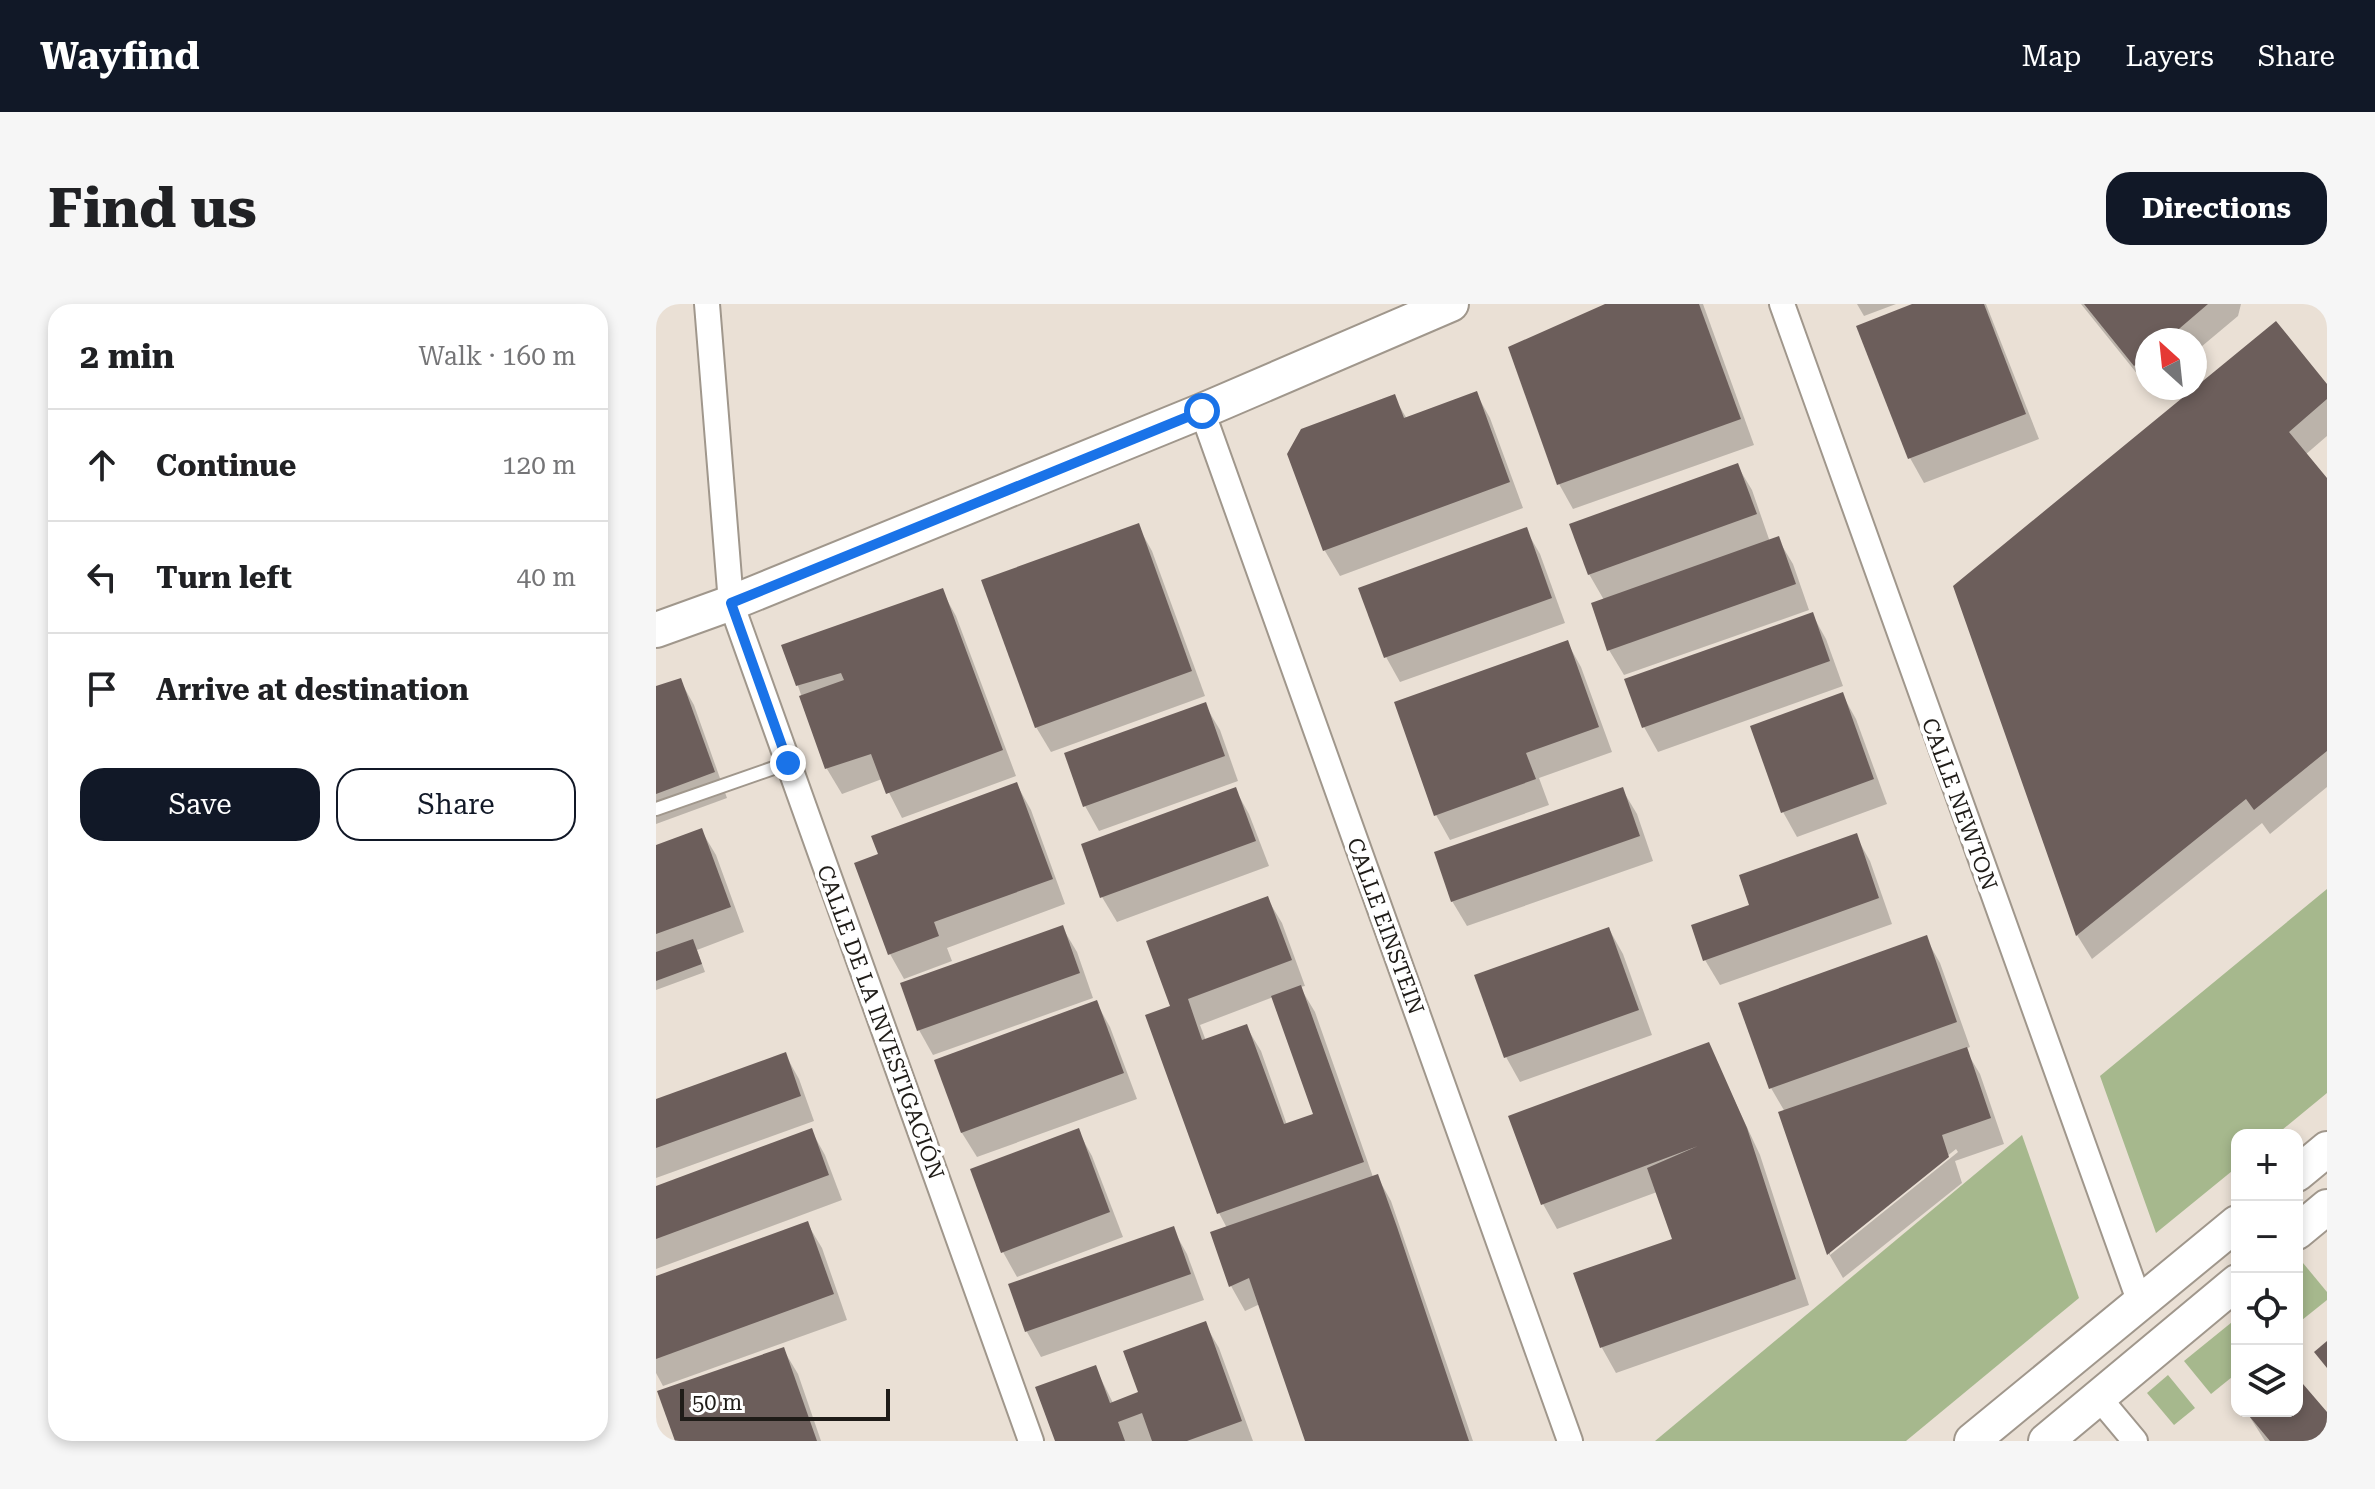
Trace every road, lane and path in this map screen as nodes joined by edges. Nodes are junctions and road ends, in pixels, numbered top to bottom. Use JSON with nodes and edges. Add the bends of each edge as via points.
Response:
{"nodes":[{"id":1,"x":707,"y":304,"type":"edge"},
{"id":2,"x":1451,"y":304,"type":"edge"},
{"id":3,"x":1782,"y":304,"type":"edge"},
{"id":4,"x":1202,"y":411,"type":"junction"},
{"id":5,"x":731,"y":603,"type":"junction"},
{"id":6,"x":656,"y":630,"type":"edge"},
{"id":7,"x":788,"y":763,"type":"junction"},
{"id":8,"x":656,"y":809,"type":"edge"},
{"id":9,"x":2327,"y":1149,"type":"edge"},
{"id":10,"x":2303,"y":1169,"type":"edge"},
{"id":11,"x":2327,"y":1207,"type":"edge"},
{"id":12,"x":2303,"y":1227,"type":"edge"},
{"id":13,"x":2231,"y":1228,"type":"edge"},
{"id":14,"x":2231,"y":1287,"type":"edge"},
{"id":15,"x":2140,"y":1303,"type":"junction"},
{"id":16,"x":2099,"y":1398,"type":"junction"},
{"id":17,"x":1031,"y":1441,"type":"edge"},
{"id":18,"x":1570,"y":1441,"type":"edge"},
{"id":19,"x":1972,"y":1441,"type":"edge"},
{"id":20,"x":2046,"y":1441,"type":"edge"},
{"id":21,"x":2135,"y":1441,"type":"edge"}],
"edges":[{"from":1,"to":5,"type":"street","name":"CALLE DE LA INVESTIGACIÓN"},
{"from":2,"to":4,"type":"street"},
{"from":3,"to":15,"type":"street","name":"CALLE NEWTON"},
{"from":4,"to":5,"type":"street"},
{"from":4,"to":18,"type":"street","name":"CALLE EINSTEIN"},
{"from":5,"to":6,"type":"street"},
{"from":5,"to":7,"type":"street","name":"CALLE DE LA INVESTIGACIÓN"},
{"from":7,"to":8,"type":"lane"},
{"from":7,"to":17,"type":"street","name":"CALLE DE LA INVESTIGACIÓN"},
{"from":9,"to":10,"type":"street"},
{"from":11,"to":12,"type":"street"},
{"from":13,"to":15,"type":"street"},
{"from":14,"to":16,"type":"street"},
{"from":15,"to":19,"type":"street"},
{"from":16,"to":20,"type":"street"},
{"from":16,"to":21,"type":"street"}]}
